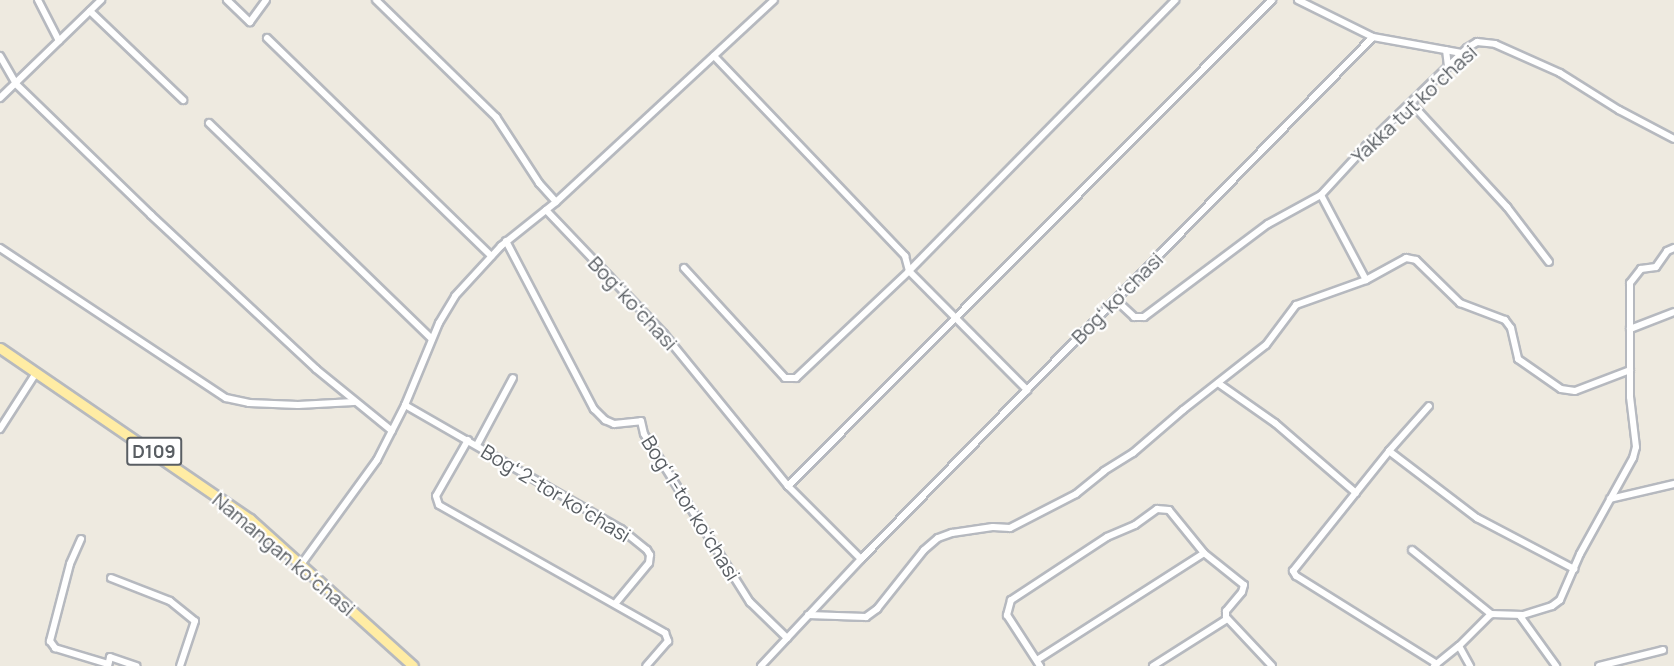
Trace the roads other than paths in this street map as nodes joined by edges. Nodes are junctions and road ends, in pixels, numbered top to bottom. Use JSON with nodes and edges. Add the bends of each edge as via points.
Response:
{"nodes":[{"id":1,"x":38,"y":0,"type":"edge"},
{"id":2,"x":101,"y":0,"type":"edge"},
{"id":3,"x":227,"y":0,"type":"edge"},
{"id":4,"x":266,"y":0,"type":"edge"},
{"id":5,"x":376,"y":0,"type":"edge"},
{"id":6,"x":774,"y":0,"type":"edge"},
{"id":7,"x":1175,"y":0,"type":"edge"},
{"id":8,"x":1272,"y":0,"type":"edge"},
{"id":9,"x":1298,"y":0,"type":"edge"},
{"id":10,"x":90,"y":11,"type":"junction"},
{"id":11,"x":1373,"y":37,"type":"junction"},
{"id":12,"x":267,"y":38,"type":"dead end"},
{"id":13,"x":59,"y":41,"type":"junction"},
{"id":14,"x":1446,"y":50,"type":"junction"},
{"id":15,"x":1462,"y":53,"type":"junction"},
{"id":16,"x":0,"y":56,"type":"edge"},
{"id":17,"x":714,"y":56,"type":"junction"},
{"id":18,"x":1448,"y":67,"type":"junction"},
{"id":19,"x":16,"y":84,"type":"junction"},
{"id":20,"x":0,"y":98,"type":"edge"},
{"id":21,"x":183,"y":100,"type":"dead end"},
{"id":22,"x":1411,"y":102,"type":"junction"},
{"id":23,"x":209,"y":123,"type":"dead end"},
{"id":24,"x":1674,"y":139,"type":"edge"},
{"id":25,"x":1321,"y":195,"type":"junction"},
{"id":26,"x":556,"y":202,"type":"junction"},
{"id":27,"x":546,"y":210,"type":"junction"},
{"id":28,"x":506,"y":242,"type":"junction"},
{"id":29,"x":0,"y":248,"type":"edge"},
{"id":30,"x":1674,"y":248,"type":"edge"},
{"id":31,"x":491,"y":256,"type":"junction"},
{"id":32,"x":1549,"y":262,"type":"dead end"},
{"id":33,"x":684,"y":268,"type":"dead end"},
{"id":34,"x":909,"y":271,"type":"junction"},
{"id":35,"x":1366,"y":280,"type":"junction"},
{"id":36,"x":1116,"y":300,"type":"junction"},
{"id":37,"x":1674,"y":312,"type":"edge"},
{"id":38,"x":956,"y":318,"type":"junction"},
{"id":39,"x":1630,"y":329,"type":"junction"},
{"id":40,"x":432,"y":339,"type":"junction"},
{"id":41,"x":0,"y":348,"type":"edge"},
{"id":42,"x":1630,"y":370,"type":"junction"},
{"id":43,"x":36,"y":373,"type":"junction"},
{"id":44,"x":513,"y":378,"type":"dead end"},
{"id":45,"x":1218,"y":383,"type":"junction"},
{"id":46,"x":1027,"y":390,"type":"junction"},
{"id":47,"x":355,"y":402,"type":"junction"},
{"id":48,"x":405,"y":405,"type":"junction"},
{"id":49,"x":1429,"y":406,"type":"dead end"},
{"id":50,"x":0,"y":429,"type":"edge"},
{"id":51,"x":392,"y":430,"type":"junction"},
{"id":52,"x":468,"y":440,"type":"junction"},
{"id":53,"x":477,"y":445,"type":"junction"},
{"id":54,"x":1389,"y":451,"type":"junction"},
{"id":55,"x":1674,"y":484,"type":"edge"},
{"id":56,"x":788,"y":486,"type":"junction"},
{"id":57,"x":1356,"y":493,"type":"junction"},
{"id":58,"x":1610,"y":499,"type":"junction"},
{"id":59,"x":81,"y":539,"type":"dead end"},
{"id":60,"x":1412,"y":550,"type":"dead end"},
{"id":61,"x":1204,"y":553,"type":"junction"},
{"id":62,"x":861,"y":559,"type":"junction"},
{"id":63,"x":300,"y":566,"type":"junction"},
{"id":64,"x":1574,"y":569,"type":"junction"},
{"id":65,"x":111,"y":578,"type":"dead end"},
{"id":66,"x":615,"y":604,"type":"junction"},
{"id":67,"x":1491,"y":614,"type":"junction"},
{"id":68,"x":808,"y":615,"type":"junction"},
{"id":69,"x":1520,"y":616,"type":"junction"},
{"id":70,"x":1227,"y":619,"type":"junction"},
{"id":71,"x":786,"y":638,"type":"junction"},
{"id":72,"x":1459,"y":646,"type":"junction"},
{"id":73,"x":1663,"y":650,"type":"dead end"},
{"id":74,"x":1038,"y":663,"type":"edge"},
{"id":75,"x":108,"y":665,"type":"edge"},
{"id":76,"x":409,"y":665,"type":"edge"},
{"id":77,"x":1435,"y":665,"type":"edge"},
{"id":78,"x":136,"y":666,"type":"edge"},
{"id":79,"x":180,"y":666,"type":"edge"},
{"id":80,"x":646,"y":666,"type":"edge"},
{"id":81,"x":761,"y":666,"type":"edge"},
{"id":82,"x":1153,"y":666,"type":"edge"},
{"id":83,"x":1272,"y":666,"type":"edge"},
{"id":84,"x":1470,"y":666,"type":"edge"},
{"id":85,"x":1556,"y":666,"type":"edge"},
{"id":86,"x":1599,"y":666,"type":"edge"}],
"edges":[{"from":1,"to":13,"type":"street"},
{"from":2,"to":10,"type":"street"},
{"from":3,"to":4,"type":"street","via":[[250,22]]},
{"from":5,"to":26,"type":"street","via":[[496,117]]},
{"from":6,"to":17,"type":"street"},
{"from":7,"to":34,"type":"street"},
{"from":8,"to":38,"type":"street"},
{"from":9,"to":11,"type":"street"},
{"from":10,"to":13,"type":"street"},
{"from":10,"to":21,"type":"street"},
{"from":11,"to":14,"type":"street"},
{"from":11,"to":36,"type":"street","name":"Bogʻ koʻchasi"},
{"from":12,"to":31,"type":"street"},
{"from":13,"to":19,"type":"street"},
{"from":14,"to":15,"type":"street"},
{"from":14,"to":18,"type":"street"},
{"from":15,"to":18,"type":"street","name":"Yakka tut koʻchasi"},
{"from":15,"to":24,"type":"street","name":"Yakka tut koʻchasi","via":[[1477,42],[1495,44],[1560,73]]},
{"from":16,"to":19,"type":"street"},
{"from":17,"to":26,"type":"street"},
{"from":17,"to":34,"type":"street","via":[[905,256]]},
{"from":18,"to":22,"type":"street","name":"Yakka tut koʻchasi"},
{"from":19,"to":20,"type":"street"},
{"from":19,"to":47,"type":"street","via":[[151,215]]},
{"from":22,"to":25,"type":"street","name":"Yakka tut koʻchasi"},
{"from":22,"to":32,"type":"street","via":[[1500,199]]},
{"from":23,"to":40,"type":"street"},
{"from":25,"to":35,"type":"street"},
{"from":25,"to":36,"type":"street","name":"Yakka tut koʻchasi","via":[[1268,224],[1144,317],[1134,317]]},
{"from":26,"to":27,"type":"street"},
{"from":27,"to":28,"type":"street"},
{"from":27,"to":56,"type":"street","name":"Bogʻ koʻchasi","via":[[664,334]]},
{"from":28,"to":31,"type":"street"},
{"from":28,"to":71,"type":"street","name":"Bogʻ 1-tor koʻchasi","via":[[594,409],[614,424],[641,421],[644,434],[750,602]]},
{"from":29,"to":47,"type":"street","via":[[226,398],[298,405]]},
{"from":30,"to":39,"type":"street","via":[[1656,267],[1641,269],[1630,283]]},
{"from":31,"to":40,"type":"street","via":[[454,296]]},
{"from":33,"to":34,"type":"street","via":[[789,380],[800,375]]},
{"from":34,"to":38,"type":"street"},
{"from":35,"to":42,"type":"street","via":[[1403,259],[1413,258],[1460,303],[1505,320],[1511,328],[1518,359],[1565,391],[1575,391]]},
{"from":35,"to":45,"type":"street","via":[[1296,304],[1266,345]]},
{"from":36,"to":46,"type":"street","name":"Bogʻ koʻchasi"},
{"from":37,"to":39,"type":"street"},
{"from":38,"to":46,"type":"street"},
{"from":38,"to":56,"type":"street"},
{"from":39,"to":42,"type":"street"},
{"from":40,"to":48,"type":"street"},
{"from":41,"to":43,"type":"main road","name":"Namangan koʻchasi","number":"D109"},
{"from":42,"to":58,"type":"street","via":[[1636,447]]},
{"from":43,"to":50,"type":"street"},
{"from":43,"to":63,"type":"main road","name":"Namangan koʻchasi","number":"D109","via":[[250,519]]},
{"from":44,"to":53,"type":"street"},
{"from":45,"to":57,"type":"street","via":[[1275,423]]},
{"from":45,"to":68,"type":"street","via":[[1076,494],[1010,528],[952,532],[938,538],[871,614],[860,618]]},
{"from":46,"to":62,"type":"street","name":"Bogʻ koʻchasi"},
{"from":47,"to":51,"type":"street"},
{"from":48,"to":51,"type":"street"},
{"from":48,"to":52,"type":"street","name":"Bogʻ 2-tor koʻchasi"},
{"from":49,"to":54,"type":"street"},
{"from":51,"to":63,"type":"street","via":[[376,460]]},
{"from":52,"to":53,"type":"street","name":"Bogʻ 2-tor koʻchasi"},
{"from":52,"to":66,"type":"street","name":"Bogʻ 2-tor koʻchasi","via":[[436,496],[439,505]]},
{"from":53,"to":66,"type":"street","name":"Bogʻ 2-tor koʻchasi","via":[[621,529],[647,550],[649,563]]},
{"from":54,"to":57,"type":"street"},
{"from":54,"to":64,"type":"street","via":[[1477,518]]},
{"from":55,"to":58,"type":"street"},
{"from":56,"to":62,"type":"street","name":"Bogʻ koʻchasi"},
{"from":57,"to":77,"type":"street","via":[[1293,569],[1293,574]]},
{"from":58,"to":64,"type":"street"},
{"from":59,"to":75,"type":"street","via":[[70,564],[50,641],[55,648]]},
{"from":60,"to":67,"type":"street"},
{"from":61,"to":70,"type":"street","via":[[1244,585],[1226,611]]},
{"from":61,"to":74,"type":"street"},
{"from":61,"to":74,"type":"street","via":[[1169,510],[1161,508],[1081,552],[1007,606],[1007,615]]},
{"from":62,"to":68,"type":"street","name":"Bogʻ koʻchasi"},
{"from":63,"to":76,"type":"main road","name":"Namangan koʻchasi","number":"D109"},
{"from":64,"to":69,"type":"street","via":[[1560,600]]},
{"from":65,"to":79,"type":"street","via":[[170,601],[195,621]]},
{"from":66,"to":80,"type":"street","name":"Bogʻ 2-tor koʻchasi","via":[[669,638]]},
{"from":67,"to":69,"type":"street"},
{"from":67,"to":72,"type":"street"},
{"from":68,"to":71,"type":"street","name":"Bogʻ koʻchasi"},
{"from":69,"to":85,"type":"street"},
{"from":70,"to":82,"type":"street"},
{"from":70,"to":83,"type":"street"},
{"from":71,"to":81,"type":"street","name":"Bogʻ koʻchasi"},
{"from":72,"to":77,"type":"street"},
{"from":72,"to":84,"type":"street"},
{"from":73,"to":86,"type":"street"},
{"from":75,"to":78,"type":"street","via":[[111,657]]}]}
